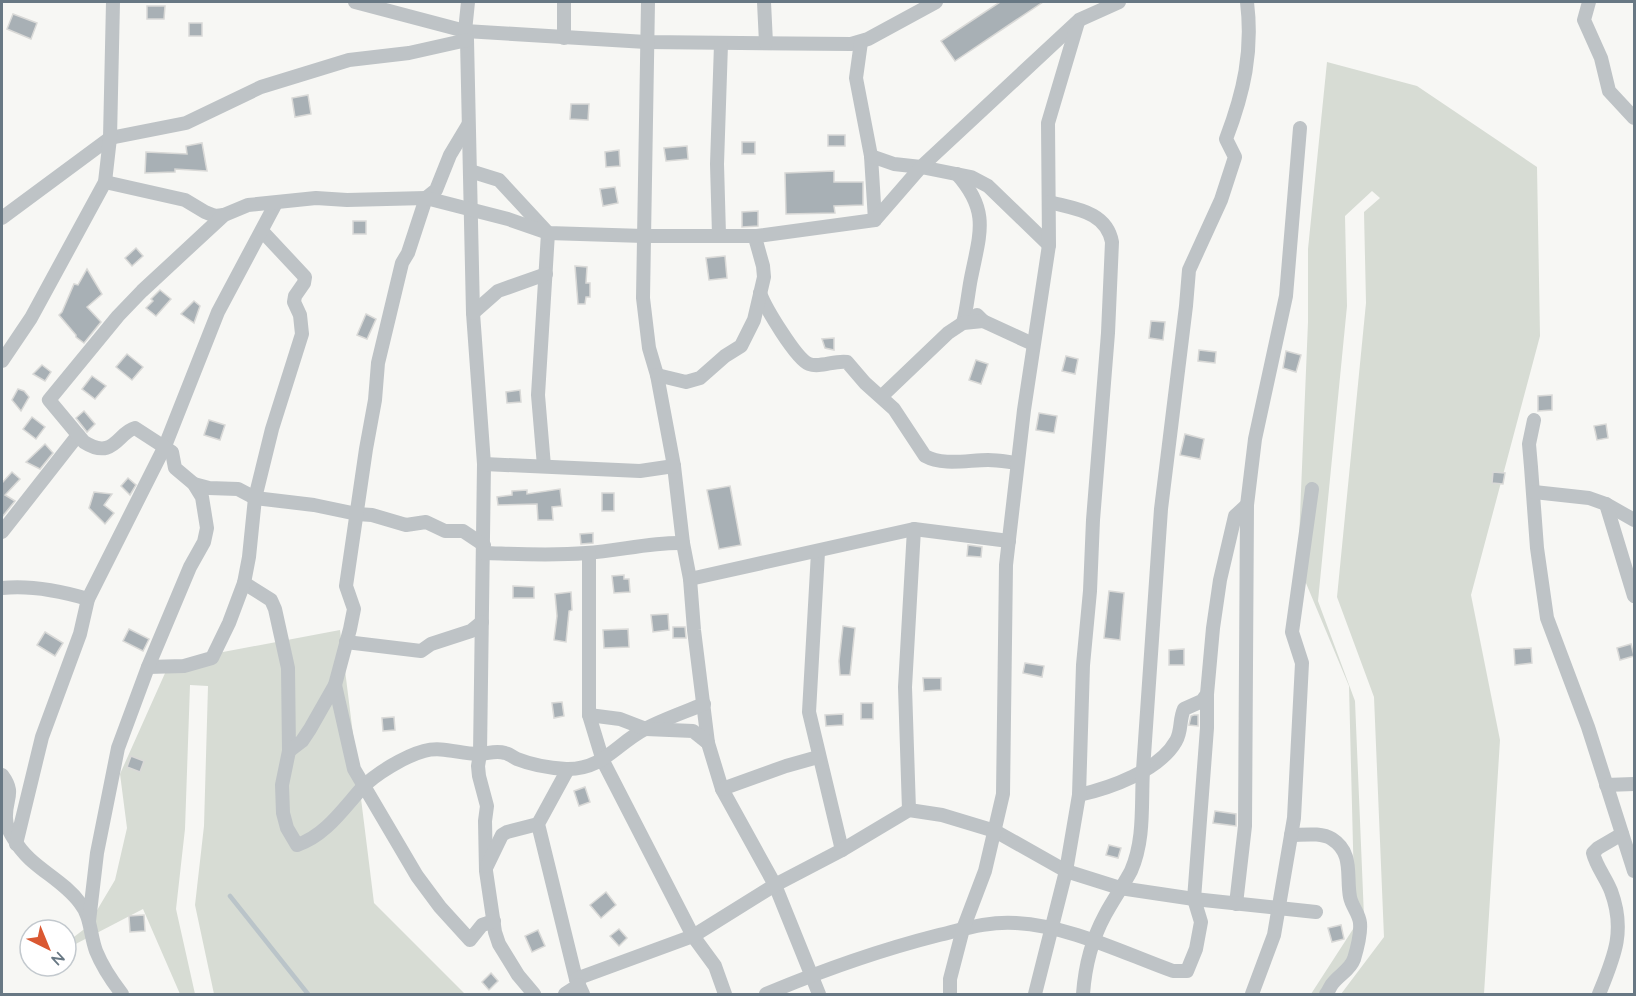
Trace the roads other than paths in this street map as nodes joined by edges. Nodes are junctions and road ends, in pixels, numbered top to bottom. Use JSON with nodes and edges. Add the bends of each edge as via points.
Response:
{"nodes":[{"id":1,"x":113,"y":2,"type":"edge"},
{"id":2,"x":355,"y":2,"type":"edge"},
{"id":3,"x":468,"y":2,"type":"edge"},
{"id":4,"x":564,"y":2,"type":"edge"},
{"id":5,"x":648,"y":2,"type":"edge"},
{"id":6,"x":764,"y":2,"type":"edge"},
{"id":7,"x":936,"y":2,"type":"edge"},
{"id":8,"x":1119,"y":2,"type":"edge"},
{"id":9,"x":1247,"y":2,"type":"edge"},
{"id":10,"x":1589,"y":2,"type":"edge"},
{"id":11,"x":1079,"y":20,"type":"junction"},
{"id":12,"x":466,"y":36,"type":"junction"},
{"id":13,"x":564,"y":38,"type":"junction"},
{"id":14,"x":646,"y":42,"type":"junction"},
{"id":15,"x":861,"y":42,"type":"junction"},
{"id":16,"x":766,"y":43,"type":"junction"},
{"id":17,"x":721,"y":44,"type":"junction"},
{"id":18,"x":1635,"y":118,"type":"edge"},
{"id":19,"x":468,"y":125,"type":"junction"},
{"id":20,"x":1300,"y":128,"type":"dead end"},
{"id":21,"x":110,"y":138,"type":"junction"},
{"id":22,"x":871,"y":156,"type":"junction"},
{"id":23,"x":921,"y":167,"type":"junction"},
{"id":24,"x":470,"y":171,"type":"junction"},
{"id":25,"x":957,"y":174,"type":"junction"},
{"id":26,"x":105,"y":182,"type":"junction"},
{"id":27,"x":426,"y":198,"type":"junction"},
{"id":28,"x":276,"y":202,"type":"junction"},
{"id":29,"x":1049,"y":202,"type":"junction"},
{"id":30,"x":471,"y":209,"type":"junction"},
{"id":31,"x":224,"y":215,"type":"junction"},
{"id":32,"x":2,"y":218,"type":"edge"},
{"id":33,"x":874,"y":220,"type":"junction"},
{"id":34,"x":262,"y":231,"type":"junction"},
{"id":35,"x":548,"y":233,"type":"junction"},
{"id":36,"x":719,"y":235,"type":"junction"},
{"id":37,"x":644,"y":236,"type":"junction"},
{"id":38,"x":757,"y":236,"type":"junction"},
{"id":39,"x":1049,"y":245,"type":"junction"},
{"id":40,"x":546,"y":273,"type":"junction"},
{"id":41,"x":760,"y":293,"type":"junction"},
{"id":42,"x":969,"y":303,"type":"junction"},
{"id":43,"x":473,"y":313,"type":"junction"},
{"id":44,"x":983,"y":321,"type":"junction"},
{"id":45,"x":963,"y":323,"type":"junction"},
{"id":46,"x":1033,"y":344,"type":"junction"},
{"id":47,"x":2,"y":361,"type":"edge"},
{"id":48,"x":657,"y":375,"type":"junction"},
{"id":49,"x":882,"y":396,"type":"junction"},
{"id":50,"x":1534,"y":420,"type":"dead end"},
{"id":51,"x":78,"y":435,"type":"junction"},
{"id":52,"x":165,"y":446,"type":"junction"},
{"id":53,"x":1017,"y":463,"type":"junction"},
{"id":54,"x":484,"y":464,"type":"junction"},
{"id":55,"x":544,"y":466,"type":"junction"},
{"id":56,"x":674,"y":466,"type":"junction"},
{"id":57,"x":194,"y":484,"type":"junction"},
{"id":58,"x":1312,"y":489,"type":"dead end"},
{"id":59,"x":1534,"y":492,"type":"junction"},
{"id":60,"x":255,"y":498,"type":"junction"},
{"id":61,"x":1606,"y":504,"type":"junction"},
{"id":62,"x":1247,"y":505,"type":"junction"},
{"id":63,"x":357,"y":514,"type":"junction"},
{"id":64,"x":1635,"y":520,"type":"edge"},
{"id":65,"x":914,"y":529,"type":"junction"},
{"id":66,"x":2,"y":532,"type":"edge"},
{"id":67,"x":1009,"y":541,"type":"junction"},
{"id":68,"x":683,"y":543,"type":"junction"},
{"id":69,"x":484,"y":549,"type":"junction"},
{"id":70,"x":818,"y":552,"type":"junction"},
{"id":71,"x":589,"y":553,"type":"junction"},
{"id":72,"x":690,"y":579,"type":"junction"},
{"id":73,"x":244,"y":583,"type":"junction"},
{"id":74,"x":2,"y":588,"type":"edge"},
{"id":75,"x":1635,"y":596,"type":"edge"},
{"id":76,"x":88,"y":599,"type":"junction"},
{"id":77,"x":482,"y":622,"type":"junction"},
{"id":78,"x":346,"y":642,"type":"junction"},
{"id":79,"x":148,"y":667,"type":"junction"},
{"id":80,"x":335,"y":685,"type":"junction"},
{"id":81,"x":1207,"y":694,"type":"junction"},
{"id":82,"x":704,"y":704,"type":"junction"},
{"id":83,"x":589,"y":715,"type":"junction"},
{"id":84,"x":646,"y":729,"type":"junction"},
{"id":85,"x":708,"y":743,"type":"junction"},
{"id":86,"x":289,"y":751,"type":"junction"},
{"id":87,"x":480,"y":754,"type":"junction"},
{"id":88,"x":818,"y":757,"type":"junction"},
{"id":89,"x":603,"y":761,"type":"junction"},
{"id":90,"x":568,"y":769,"type":"junction"},
{"id":91,"x":1143,"y":770,"type":"junction"},
{"id":92,"x":2,"y":775,"type":"edge"},
{"id":93,"x":1635,"y":784,"type":"edge"},
{"id":94,"x":1606,"y":785,"type":"junction"},
{"id":95,"x":364,"y":786,"type":"junction"},
{"id":96,"x":722,"y":789,"type":"junction"},
{"id":97,"x":1079,"y":795,"type":"junction"},
{"id":98,"x":909,"y":810,"type":"junction"},
{"id":99,"x":538,"y":824,"type":"junction"},
{"id":100,"x":995,"y":831,"type":"junction"},
{"id":101,"x":1623,"y":834,"type":"junction"},
{"id":102,"x":1291,"y":835,"type":"junction"},
{"id":103,"x":16,"y":844,"type":"junction"},
{"id":104,"x":842,"y":850,"type":"junction"},
{"id":105,"x":486,"y":871,"type":"junction"},
{"id":106,"x":1066,"y":871,"type":"junction"},
{"id":107,"x":1635,"y":872,"type":"edge"},
{"id":108,"x":775,"y":885,"type":"junction"},
{"id":109,"x":1120,"y":888,"type":"junction"},
{"id":110,"x":1194,"y":899,"type":"junction"},
{"id":111,"x":1236,"y":904,"type":"junction"},
{"id":112,"x":1280,"y":908,"type":"junction"},
{"id":113,"x":1316,"y":912,"type":"dead end"},
{"id":114,"x":88,"y":921,"type":"junction"},
{"id":115,"x":494,"y":921,"type":"junction"},
{"id":116,"x":1053,"y":928,"type":"junction"},
{"id":117,"x":963,"y":929,"type":"junction"},
{"id":118,"x":693,"y":936,"type":"junction"},
{"id":119,"x":1093,"y":942,"type":"junction"},
{"id":120,"x":811,"y":975,"type":"junction"},
{"id":121,"x":579,"y":986,"type":"edge"},
{"id":122,"x":122,"y":994,"type":"edge"},
{"id":123,"x":534,"y":994,"type":"edge"},
{"id":124,"x":565,"y":994,"type":"edge"},
{"id":125,"x":725,"y":994,"type":"edge"},
{"id":126,"x":766,"y":994,"type":"edge"},
{"id":127,"x":819,"y":994,"type":"edge"},
{"id":128,"x":950,"y":994,"type":"edge"},
{"id":129,"x":1035,"y":994,"type":"edge"},
{"id":130,"x":1083,"y":994,"type":"edge"},
{"id":131,"x":1252,"y":994,"type":"edge"},
{"id":132,"x":1326,"y":994,"type":"edge"},
{"id":133,"x":1599,"y":994,"type":"edge"}],
"edges":[{"from":1,"to":21,"type":"street"},
{"from":2,"to":12,"type":"street"},
{"from":3,"to":12,"type":"street"},
{"from":4,"to":13,"type":"street"},
{"from":5,"to":14,"type":"street"},
{"from":6,"to":16,"type":"street"},
{"from":7,"to":15,"type":"street"},
{"from":8,"to":11,"type":"street"},
{"from":9,"to":91,"type":"street","via":[[1247,68],[1239,106],[1226,139],[1235,157],[1221,200],[1189,270],[1161,509]]},
{"from":10,"to":18,"type":"street","via":[[1584,20],[1601,58],[1609,91]]},
{"from":11,"to":23,"type":"street"},
{"from":11,"to":29,"type":"street","via":[[1048,123]]},
{"from":12,"to":13,"type":"street"},
{"from":12,"to":19,"type":"street"},
{"from":12,"to":21,"type":"street","via":[[409,53],[349,60],[261,87],[186,123]]},
{"from":13,"to":14,"type":"street"},
{"from":14,"to":17,"type":"street"},
{"from":14,"to":37,"type":"street"},
{"from":15,"to":16,"type":"street"},
{"from":15,"to":22,"type":"street","via":[[856,78]]},
{"from":16,"to":17,"type":"street"},
{"from":17,"to":36,"type":"street"},
{"from":19,"to":24,"type":"street"},
{"from":19,"to":27,"type":"street","via":[[450,154],[436,190]]},
{"from":20,"to":62,"type":"street","via":[[1286,296],[1255,439]]},
{"from":21,"to":26,"type":"street"},
{"from":21,"to":32,"type":"street"},
{"from":22,"to":23,"type":"street"},
{"from":22,"to":33,"type":"street"},
{"from":23,"to":25,"type":"street"},
{"from":23,"to":33,"type":"street"},
{"from":24,"to":30,"type":"street"},
{"from":24,"to":35,"type":"street","via":[[499,180]]},
{"from":25,"to":39,"type":"street","via":[[988,186]]},
{"from":25,"to":42,"type":"street","via":[[972,193],[980,214]]},
{"from":26,"to":31,"type":"street","via":[[185,200],[215,216]]},
{"from":26,"to":47,"type":"street","via":[[31,318]]},
{"from":27,"to":28,"type":"street"},
{"from":27,"to":30,"type":"street"},
{"from":27,"to":63,"type":"street","via":[[402,263],[378,363]]},
{"from":28,"to":31,"type":"street","via":[[248,205]]},
{"from":28,"to":34,"type":"street"},
{"from":29,"to":39,"type":"street"},
{"from":29,"to":97,"type":"street","via":[[1104,222],[1112,242],[1083,665]]},
{"from":30,"to":35,"type":"street"},
{"from":30,"to":43,"type":"street"},
{"from":31,"to":51,"type":"street","via":[[118,316],[51,396],[50,403]]},
{"from":33,"to":38,"type":"street"},
{"from":34,"to":52,"type":"street","via":[[218,312]]},
{"from":34,"to":60,"type":"street","via":[[304,277],[304,283],[294,302],[302,334]]},
{"from":35,"to":37,"type":"street"},
{"from":35,"to":40,"type":"street"},
{"from":36,"to":37,"type":"street"},
{"from":36,"to":38,"type":"street"},
{"from":37,"to":48,"type":"street","via":[[643,298],[649,348]]},
{"from":38,"to":41,"type":"street","via":[[764,276]]},
{"from":39,"to":46,"type":"street"},
{"from":40,"to":43,"type":"street","via":[[498,291]]},
{"from":40,"to":55,"type":"street","via":[[538,395]]},
{"from":41,"to":48,"type":"street","via":[[754,320],[741,346],[700,378],[686,382]]},
{"from":41,"to":49,"type":"street","via":[[765,308],[805,361],[847,362]]},
{"from":42,"to":44,"type":"street"},
{"from":42,"to":45,"type":"street"},
{"from":43,"to":54,"type":"street"},
{"from":44,"to":45,"type":"street"},
{"from":44,"to":46,"type":"street"},
{"from":45,"to":49,"type":"street"},
{"from":46,"to":53,"type":"street"},
{"from":48,"to":56,"type":"street"},
{"from":49,"to":53,"type":"street","via":[[920,451],[932,460]]},
{"from":50,"to":59,"type":"street","via":[[1529,444]]},
{"from":51,"to":52,"type":"street","via":[[91,447],[110,447],[135,428]]},
{"from":51,"to":66,"type":"street"},
{"from":52,"to":57,"type":"street","via":[[174,455],[175,468]]},
{"from":52,"to":76,"type":"street"},
{"from":53,"to":67,"type":"street"},
{"from":54,"to":55,"type":"street"},
{"from":54,"to":69,"type":"street"},
{"from":55,"to":56,"type":"street","via":[[640,471]]},
{"from":56,"to":68,"type":"street"},
{"from":57,"to":60,"type":"street","via":[[238,489]]},
{"from":57,"to":79,"type":"street","via":[[205,505],[204,542]]},
{"from":58,"to":102,"type":"street","via":[[1292,632],[1302,663]]},
{"from":59,"to":61,"type":"street","via":[[1589,498]]},
{"from":59,"to":94,"type":"street","via":[[1547,618]]},
{"from":60,"to":63,"type":"street"},
{"from":60,"to":73,"type":"street"},
{"from":61,"to":64,"type":"street"},
{"from":61,"to":75,"type":"street"},
{"from":62,"to":81,"type":"street","via":[[1235,516],[1220,580]]},
{"from":62,"to":111,"type":"street","via":[[1245,826]]},
{"from":63,"to":69,"type":"street","via":[[406,525],[426,522],[445,531],[463,531]]},
{"from":63,"to":78,"type":"street","via":[[346,586],[354,609]]},
{"from":65,"to":67,"type":"street"},
{"from":65,"to":70,"type":"street"},
{"from":65,"to":98,"type":"street","via":[[905,687]]},
{"from":67,"to":100,"type":"street","via":[[1004,783]]},
{"from":68,"to":71,"type":"street"},
{"from":68,"to":72,"type":"street"},
{"from":69,"to":71,"type":"street","via":[[539,556]]},
{"from":69,"to":77,"type":"street"},
{"from":70,"to":72,"type":"street"},
{"from":70,"to":88,"type":"street","via":[[808,712]]},
{"from":71,"to":83,"type":"street"},
{"from":72,"to":82,"type":"street"},
{"from":73,"to":79,"type":"street","via":[[212,658],[184,666]]},
{"from":73,"to":86,"type":"street","via":[[271,600],[275,609],[288,668]]},
{"from":74,"to":76,"type":"street","via":[[20,586]]},
{"from":76,"to":103,"type":"street","via":[[80,634],[42,737]]},
{"from":77,"to":78,"type":"street","via":[[471,631],[431,644],[422,651]]},
{"from":77,"to":87,"type":"street"},
{"from":78,"to":80,"type":"street"},
{"from":79,"to":114,"type":"street","via":[[118,748]]},
{"from":80,"to":86,"type":"street","via":[[302,741]]},
{"from":80,"to":95,"type":"street","via":[[352,763]]},
{"from":81,"to":91,"type":"street","via":[[1202,701],[1184,709],[1176,742]]},
{"from":81,"to":110,"type":"street"},
{"from":82,"to":84,"type":"street"},
{"from":82,"to":85,"type":"street"},
{"from":83,"to":84,"type":"street","via":[[620,719]]},
{"from":83,"to":89,"type":"street"},
{"from":84,"to":85,"type":"street","via":[[693,731]]},
{"from":84,"to":89,"type":"street","via":[[625,740]]},
{"from":85,"to":96,"type":"street"},
{"from":86,"to":95,"type":"street","via":[[282,785],[283,813],[297,845],[328,825]]},
{"from":87,"to":90,"type":"street","via":[[506,753],[537,765]]},
{"from":87,"to":95,"type":"street","via":[[425,750],[401,760]]},
{"from":87,"to":105,"type":"street","via":[[479,776],[487,806]]},
{"from":88,"to":96,"type":"street"},
{"from":88,"to":104,"type":"street"},
{"from":89,"to":90,"type":"street"},
{"from":89,"to":118,"type":"street"},
{"from":90,"to":99,"type":"street"},
{"from":91,"to":97,"type":"street","via":[[1105,789]]},
{"from":91,"to":109,"type":"street","via":[[1141,830],[1131,870]]},
{"from":92,"to":103,"type":"street","via":[[10,794],[6,817]]},
{"from":93,"to":94,"type":"street"},
{"from":94,"to":101,"type":"street"},
{"from":95,"to":115,"type":"street","via":[[417,876],[467,937],[471,939],[482,925]]},
{"from":96,"to":108,"type":"street"},
{"from":97,"to":106,"type":"street"},
{"from":98,"to":100,"type":"street"},
{"from":98,"to":104,"type":"street"},
{"from":99,"to":105,"type":"street","via":[[502,835]]},
{"from":99,"to":121,"type":"street"},
{"from":100,"to":106,"type":"street"},
{"from":100,"to":117,"type":"street","via":[[980,889]]},
{"from":101,"to":107,"type":"street"},
{"from":101,"to":133,"type":"street","via":[[1593,853],[1619,918],[1617,945]]},
{"from":102,"to":112,"type":"street"},
{"from":102,"to":132,"type":"street","via":[[1331,838],[1349,866],[1350,899],[1360,924],[1358,938],[1352,964]]},
{"from":103,"to":114,"type":"street","via":[[81,903]]},
{"from":104,"to":108,"type":"street"},
{"from":105,"to":115,"type":"street"},
{"from":106,"to":109,"type":"street"},
{"from":106,"to":116,"type":"street"},
{"from":108,"to":118,"type":"street"},
{"from":108,"to":120,"type":"street"},
{"from":109,"to":110,"type":"street"},
{"from":109,"to":119,"type":"street"},
{"from":110,"to":111,"type":"street"},
{"from":110,"to":119,"type":"street","via":[[1201,922],[1187,971],[1173,971]]},
{"from":111,"to":112,"type":"street"},
{"from":112,"to":113,"type":"street"},
{"from":112,"to":131,"type":"street","via":[[1269,952]]},
{"from":114,"to":122,"type":"street","via":[[96,950]]},
{"from":115,"to":123,"type":"street","via":[[499,944]]},
{"from":116,"to":117,"type":"street","via":[[1000,922]]},
{"from":116,"to":119,"type":"street"},
{"from":116,"to":129,"type":"street"},
{"from":117,"to":120,"type":"street","via":[[885,949]]},
{"from":117,"to":128,"type":"street"},
{"from":118,"to":121,"type":"street"},
{"from":118,"to":125,"type":"street","via":[[715,966]]},
{"from":119,"to":130,"type":"street"},
{"from":120,"to":126,"type":"street"},
{"from":120,"to":127,"type":"street"},
{"from":121,"to":124,"type":"street"}]}
